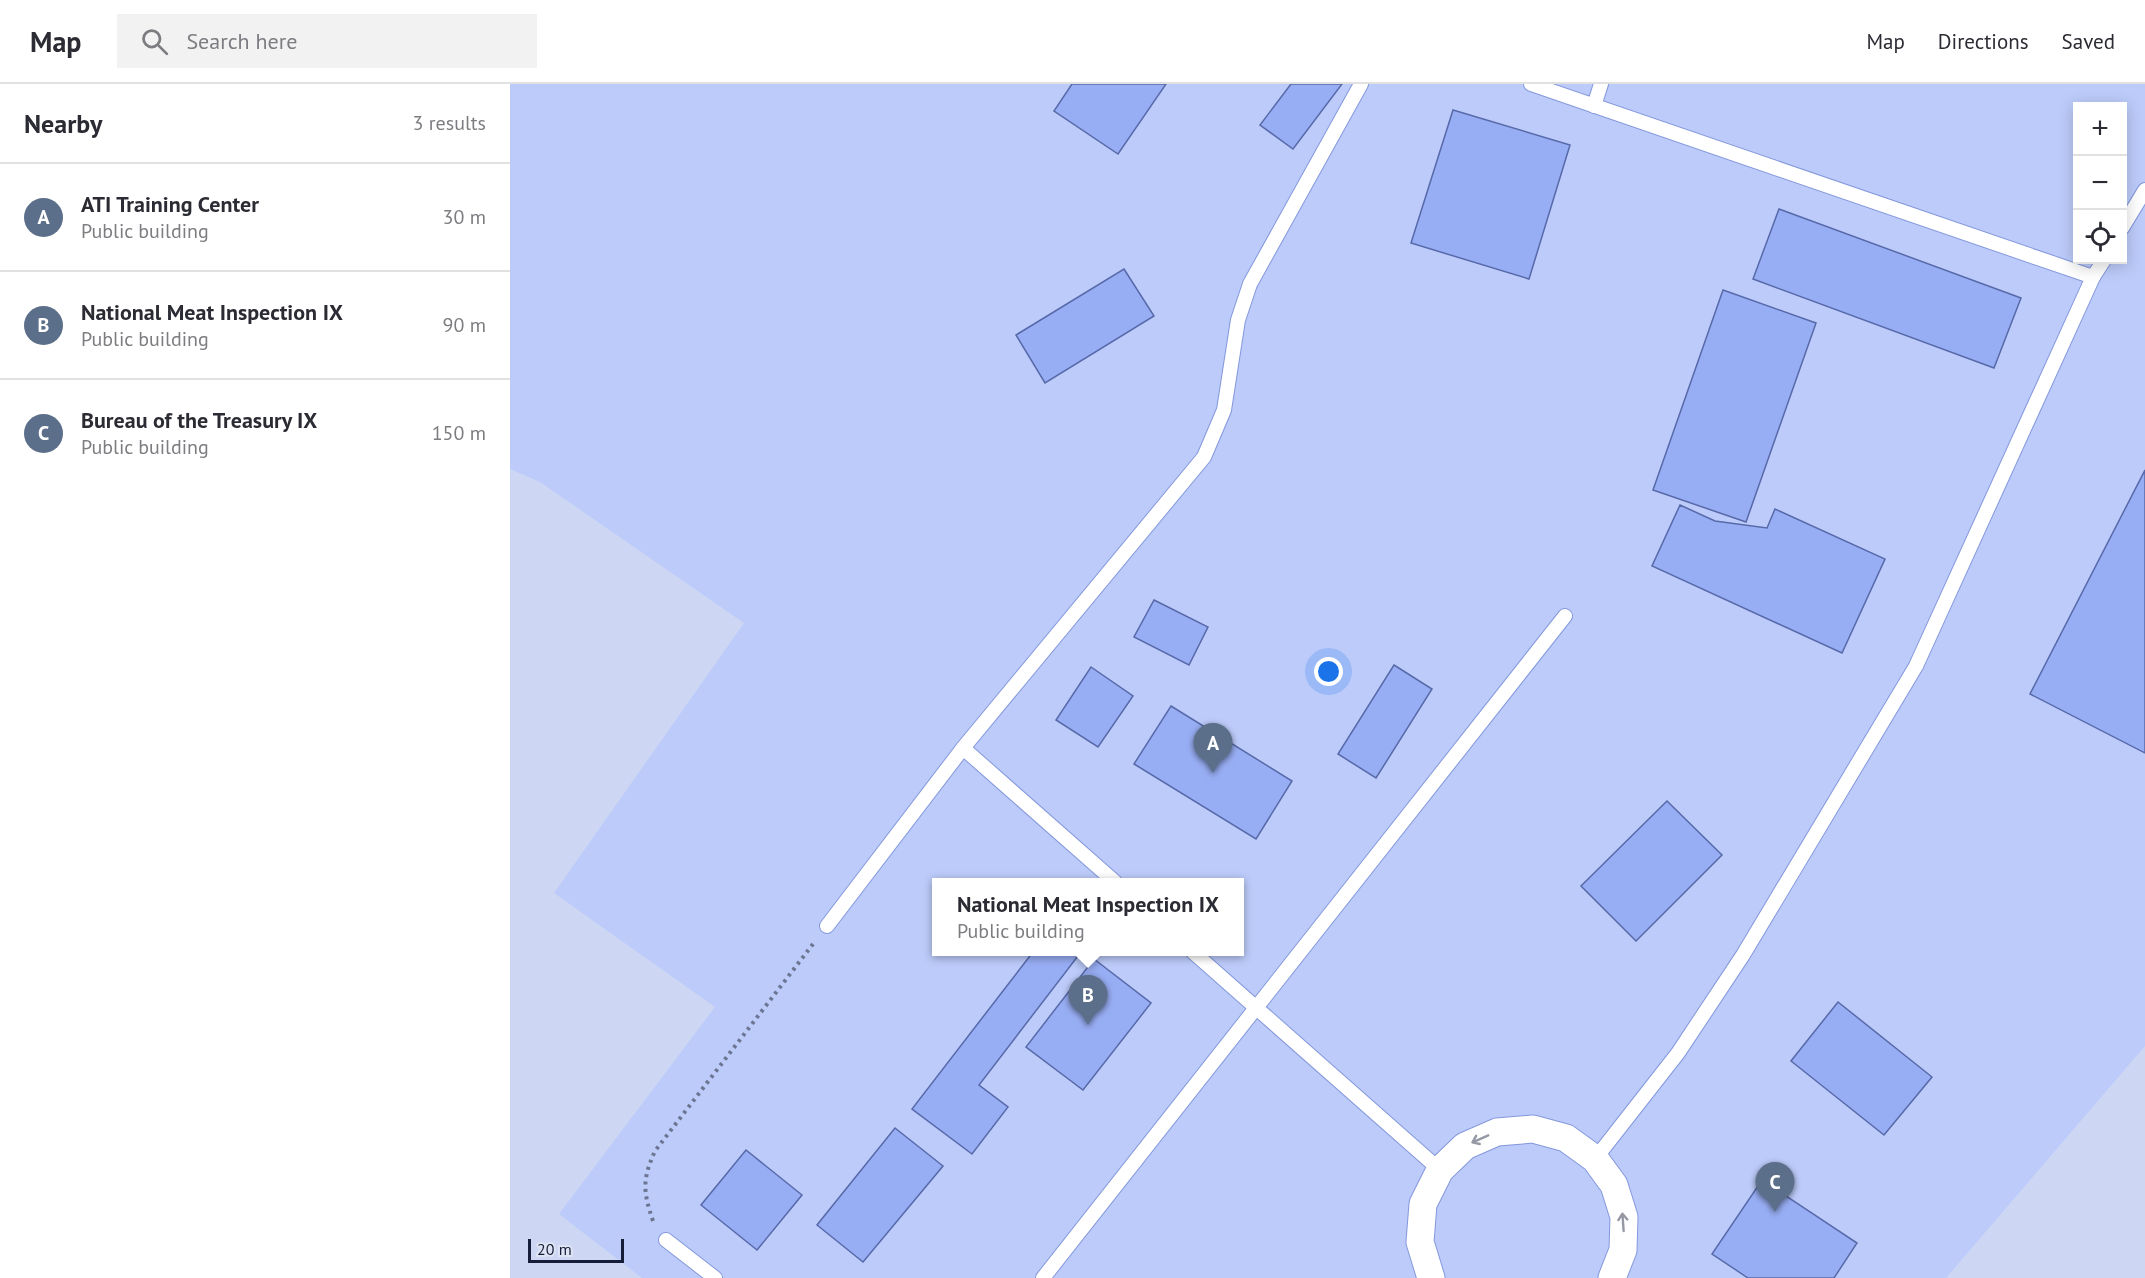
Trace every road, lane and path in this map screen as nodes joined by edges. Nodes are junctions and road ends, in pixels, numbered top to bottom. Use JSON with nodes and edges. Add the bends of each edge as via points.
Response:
{"nodes":[{"id":1,"x":1361,"y":84,"type":"edge"},
{"id":2,"x":1531,"y":84,"type":"edge"},
{"id":3,"x":1601,"y":84,"type":"edge"},
{"id":4,"x":1594,"y":106,"type":"junction"},
{"id":5,"x":2145,"y":190,"type":"edge"},
{"id":6,"x":2127,"y":220,"type":"edge"},
{"id":7,"x":2101,"y":264,"type":"edge"},
{"id":8,"x":2093,"y":277,"type":"junction"},
{"id":9,"x":1565,"y":616,"type":"dead end"},
{"id":10,"x":963,"y":748,"type":"junction"},
{"id":11,"x":1110,"y":878,"type":"edge"},
{"id":12,"x":827,"y":926,"type":"joint"},
{"id":13,"x":1199,"y":956,"type":"edge"},
{"id":14,"x":1257,"y":1008,"type":"junction"},
{"id":15,"x":1595,"y":1159,"type":"junction"},
{"id":16,"x":1440,"y":1170,"type":"junction"},
{"id":17,"x":666,"y":1240,"type":"joint"},
{"id":18,"x":715,"y":1278,"type":"edge"},
{"id":19,"x":1043,"y":1278,"type":"edge"},
{"id":20,"x":1431,"y":1278,"type":"edge"},
{"id":21,"x":1612,"y":1278,"type":"edge"}],
"edges":[{"from":1,"to":10,"type":"lane","via":[[1250,284],[1238,320],[1224,410],[1204,457]]},
{"from":2,"to":4,"type":"lane"},
{"from":3,"to":4,"type":"lane"},
{"from":4,"to":8,"type":"lane"},
{"from":5,"to":6,"type":"lane"},
{"from":7,"to":8,"type":"lane"},
{"from":8,"to":15,"type":"lane","via":[[1916,666],[1743,955],[1678,1053]]},
{"from":9,"to":14,"type":"lane"},
{"from":10,"to":11,"type":"lane"},
{"from":10,"to":12,"type":"lane"},
{"from":12,"to":17,"type":"path","via":[[654,1151],[645,1173],[645,1197],[653,1221]]},
{"from":13,"to":14,"type":"lane"},
{"from":14,"to":16,"type":"lane"},
{"from":14,"to":19,"type":"lane"},
{"from":15,"to":16,"type":"street","one_way":true,"via":[[1566,1138],[1533,1129],[1497,1132],[1476,1141],[1465,1146]]},
{"from":21,"to":15,"type":"street","one_way":true,"via":[[1623,1250],[1624,1217],[1614,1185]]},
{"from":16,"to":20,"type":"street","via":[[1423,1204],[1420,1242]]},
{"from":17,"to":18,"type":"lane"}]}
